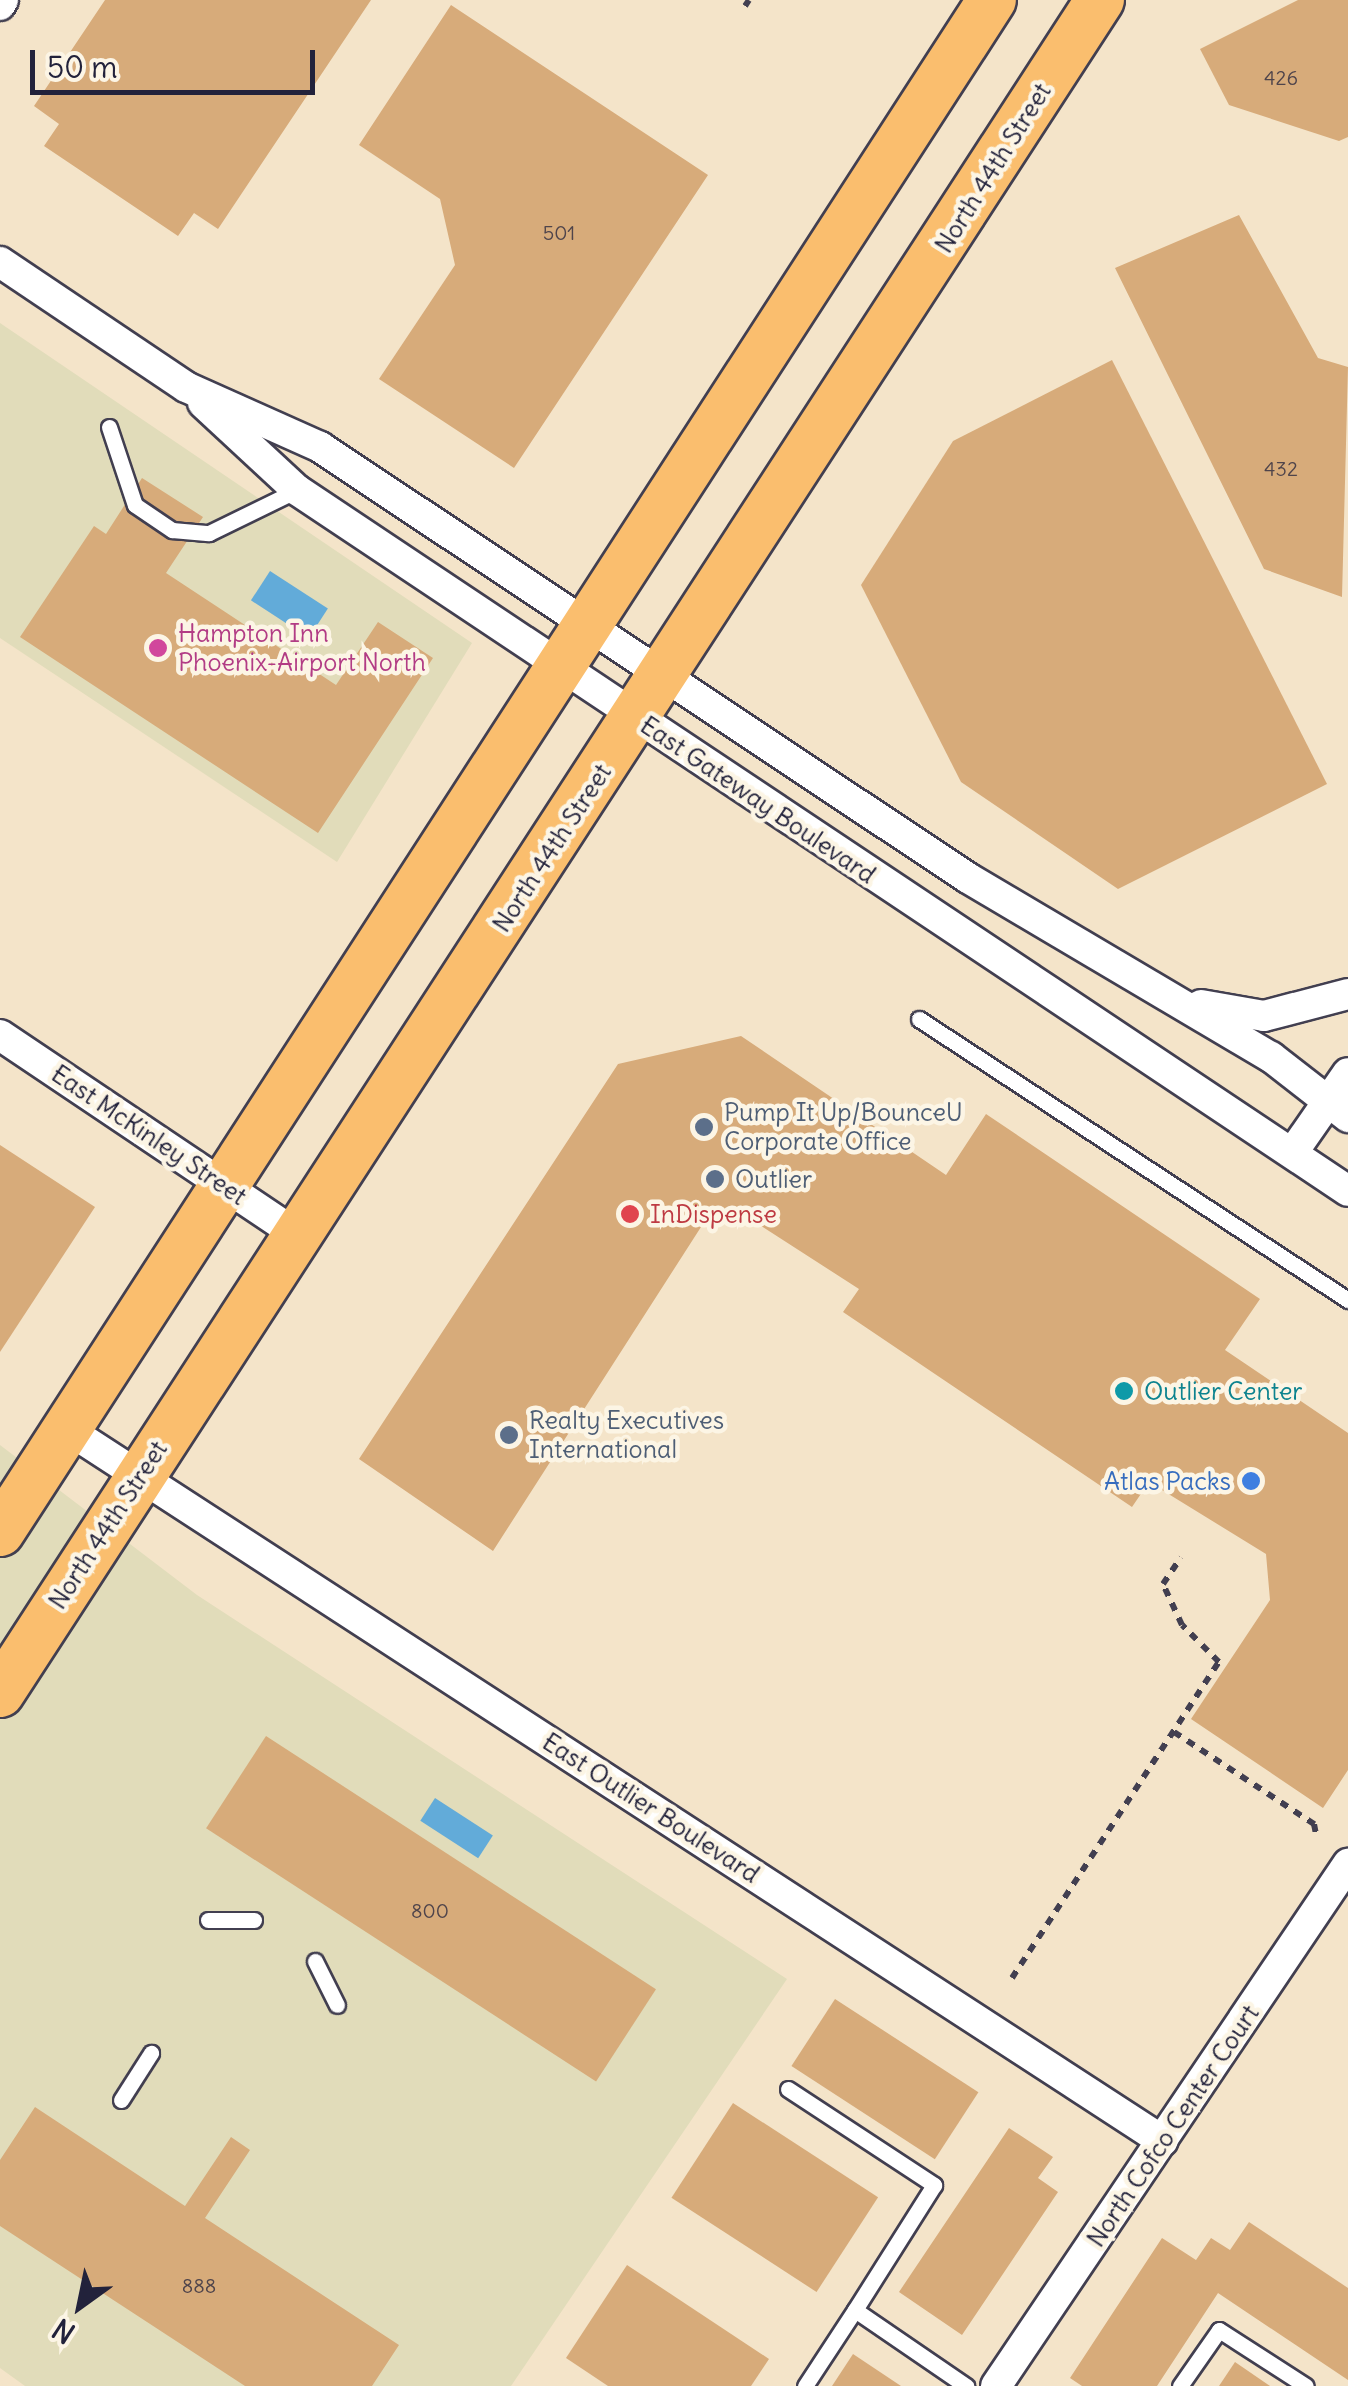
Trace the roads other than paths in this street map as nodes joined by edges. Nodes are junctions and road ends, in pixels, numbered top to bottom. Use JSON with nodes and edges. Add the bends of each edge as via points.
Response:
{"nodes":[{"id":1,"x":992,"y":0,"type":"edge"},
{"id":2,"x":1100,"y":0,"type":"edge"},
{"id":3,"x":0,"y":262,"type":"edge"},
{"id":4,"x":186,"y":387,"type":"junction"},
{"id":5,"x":110,"y":427,"type":"dead end"},
{"id":6,"x":297,"y":490,"type":"junction"},
{"id":7,"x":590,"y":624,"type":"junction"},
{"id":8,"x":561,"y":670,"type":"junction"},
{"id":9,"x":666,"y":674,"type":"junction"},
{"id":10,"x":637,"y":719,"type":"junction"},
{"id":11,"x":1348,"y":994,"type":"edge"},
{"id":12,"x":1168,"y":996,"type":"junction"},
{"id":13,"x":919,"y":1019,"type":"dead end"},
{"id":14,"x":0,"y":1035,"type":"edge"},
{"id":15,"x":1348,"y":1073,"type":"edge"},
{"id":16,"x":1339,"y":1109,"type":"edge"},
{"id":17,"x":1293,"y":1152,"type":"junction"},
{"id":18,"x":225,"y":1186,"type":"junction"},
{"id":19,"x":1348,"y":1191,"type":"edge"},
{"id":20,"x":298,"y":1235,"type":"junction"},
{"id":21,"x":1348,"y":1300,"type":"edge"},
{"id":22,"x":70,"y":1432,"type":"junction"},
{"id":23,"x":140,"y":1475,"type":"junction"},
{"id":24,"x":0,"y":1532,"type":"edge"},
{"id":25,"x":0,"y":1692,"type":"edge"},
{"id":26,"x":1348,"y":1864,"type":"edge"},
{"id":27,"x":208,"y":1920,"type":"dead end"},
{"id":28,"x":254,"y":1920,"type":"dead end"},
{"id":29,"x":315,"y":1961,"type":"dead end"},
{"id":30,"x":338,"y":2005,"type":"dead end"},
{"id":31,"x":151,"y":2054,"type":"dead end"},
{"id":32,"x":788,"y":2089,"type":"dead end"},
{"id":33,"x":121,"y":2100,"type":"dead end"},
{"id":34,"x":1163,"y":2142,"type":"junction"},
{"id":35,"x":855,"y":2310,"type":"junction"},
{"id":36,"x":806,"y":2386,"type":"edge"},
{"id":37,"x":966,"y":2386,"type":"edge"},
{"id":38,"x":996,"y":2386,"type":"edge"},
{"id":39,"x":1180,"y":2386,"type":"edge"},
{"id":40,"x":1306,"y":2386,"type":"edge"}],
"edges":[{"from":1,"to":7,"type":"main road"},
{"from":2,"to":9,"type":"main road","name":"North 44th Street"},
{"from":3,"to":4,"type":"street","name":"East Gateway Boulevard"},
{"from":4,"to":6,"type":"street","name":"East Gateway Boulevard"},
{"from":4,"to":7,"type":"street","name":"East Gateway Boulevard","via":[[320,446]]},
{"from":5,"to":6,"type":"lane","via":[[135,504],[172,530],[209,533]]},
{"from":6,"to":8,"type":"street","name":"East Gateway Boulevard"},
{"from":7,"to":8,"type":"main road"},
{"from":7,"to":9,"type":"street","name":"East Gateway Boulevard"},
{"from":8,"to":10,"type":"street","name":"East Gateway Boulevard"},
{"from":8,"to":18,"type":"main road"},
{"from":9,"to":10,"type":"main road","name":"North 44th Street"},
{"from":9,"to":12,"type":"street","name":"East Gateway Boulevard","via":[[968,878]]},
{"from":10,"to":17,"type":"street","name":"East Gateway Boulevard"},
{"from":10,"to":20,"type":"main road","name":"North 44th Street"},
{"from":11,"to":12,"type":"street","via":[[1264,1016]]},
{"from":12,"to":16,"type":"street","name":"East Gateway Boulevard"},
{"from":13,"to":21,"type":"lane"},
{"from":14,"to":18,"type":"street","name":"East McKinley Street"},
{"from":15,"to":16,"type":"street"},
{"from":16,"to":17,"type":"street"},
{"from":17,"to":19,"type":"street","name":"East Gateway Boulevard"},
{"from":18,"to":20,"type":"street","name":"East McKinley Street"},
{"from":18,"to":22,"type":"main road"},
{"from":20,"to":23,"type":"main road","name":"North 44th Street"},
{"from":22,"to":23,"type":"street"},
{"from":22,"to":24,"type":"main road"},
{"from":23,"to":25,"type":"main road","name":"North 44th Street"},
{"from":23,"to":34,"type":"street","name":"East Outlier Boulevard"},
{"from":26,"to":34,"type":"street","name":"North Cofco Center Court"},
{"from":27,"to":28,"type":"lane"},
{"from":29,"to":30,"type":"lane"},
{"from":31,"to":33,"type":"lane"},
{"from":32,"to":35,"type":"lane","via":[[934,2185]]},
{"from":34,"to":38,"type":"street","name":"North Cofco Center Court"},
{"from":35,"to":36,"type":"lane"},
{"from":35,"to":37,"type":"lane"},
{"from":39,"to":40,"type":"lane","via":[[1219,2330]]}]}
